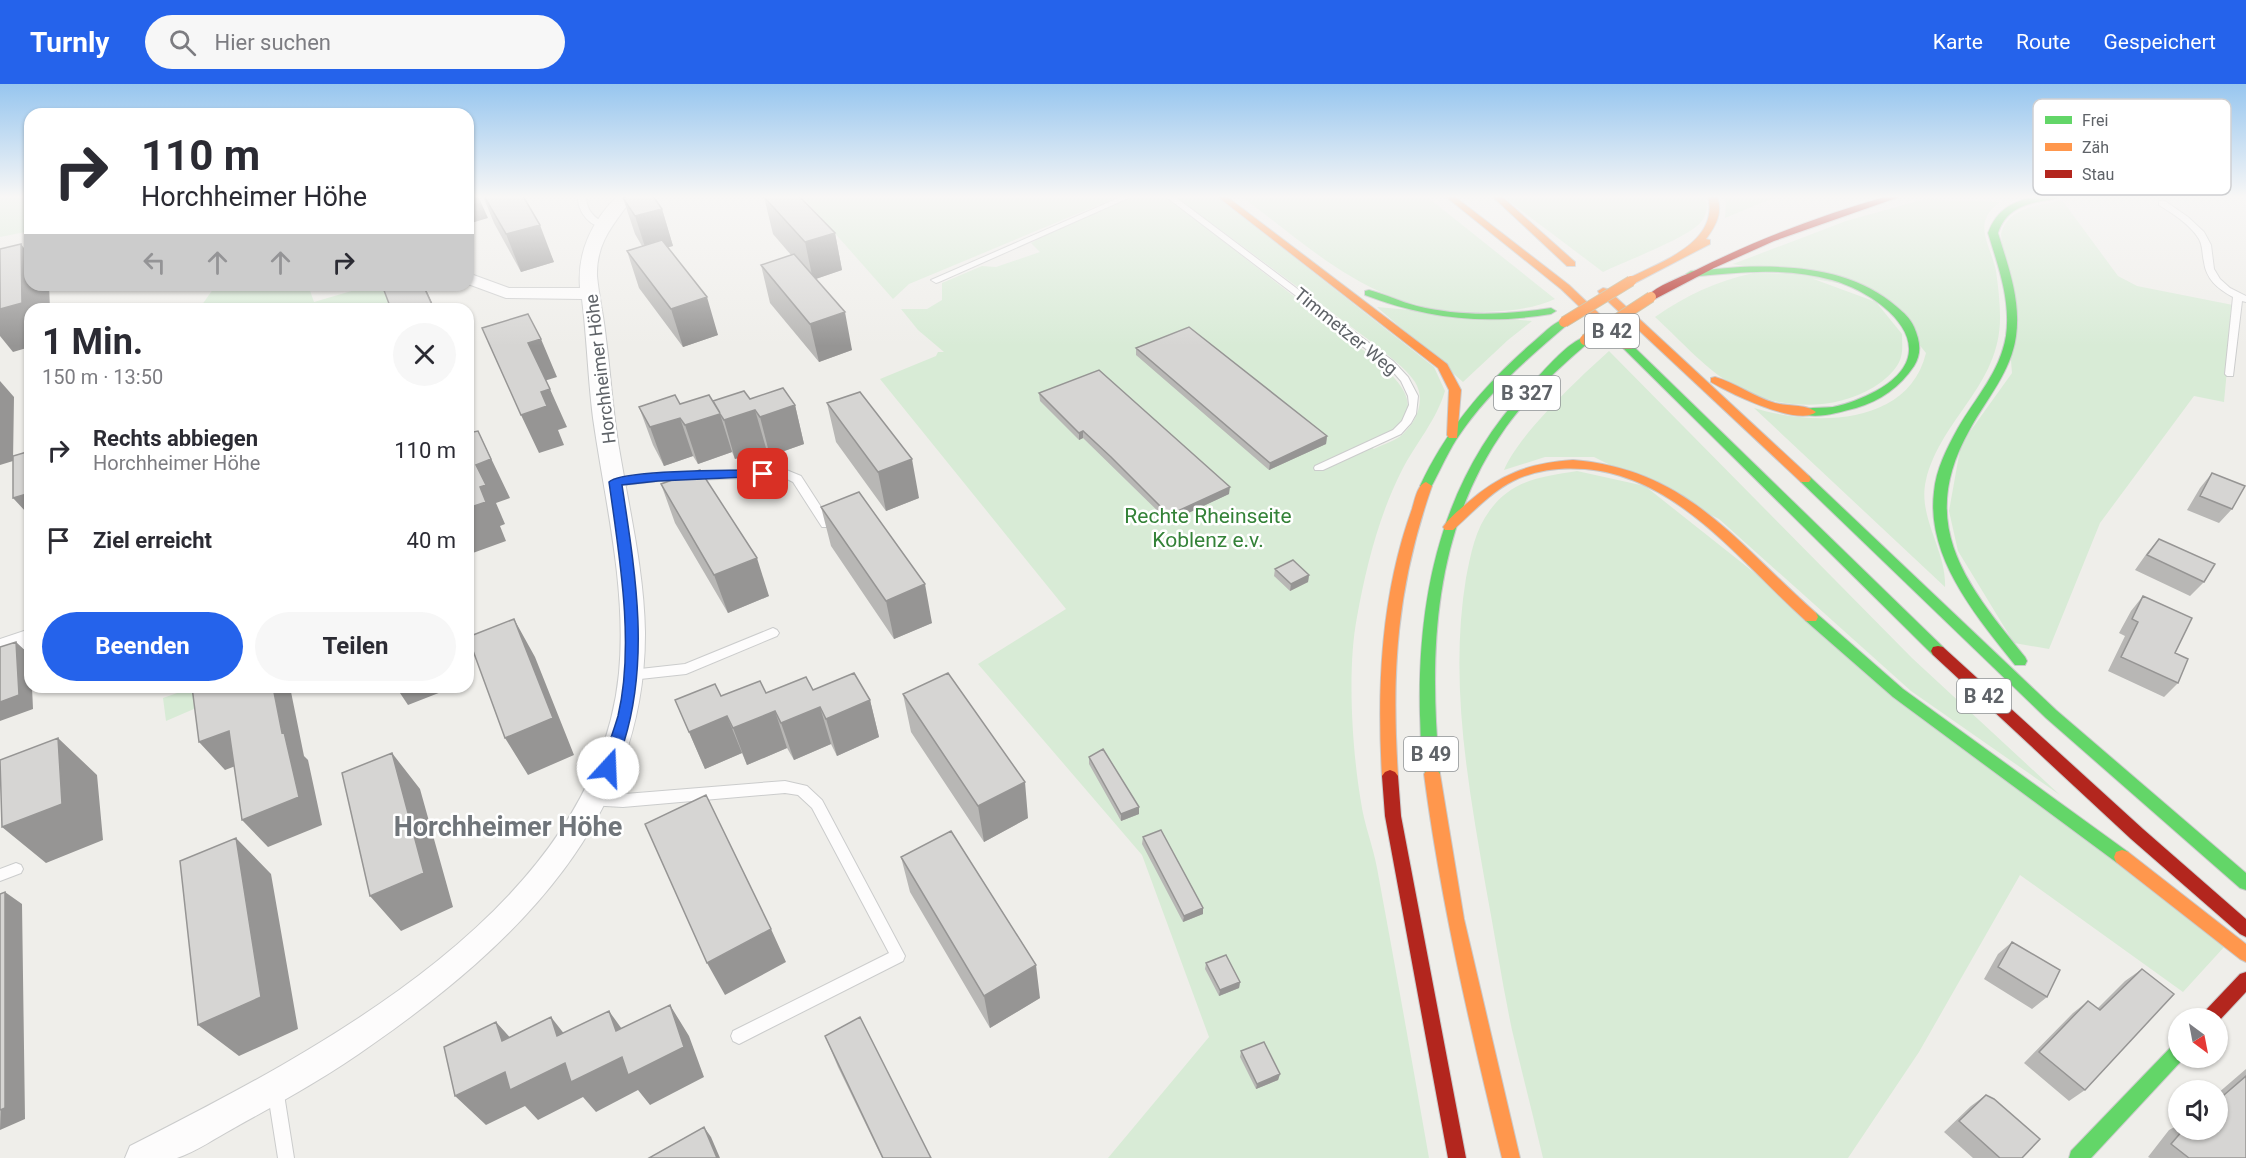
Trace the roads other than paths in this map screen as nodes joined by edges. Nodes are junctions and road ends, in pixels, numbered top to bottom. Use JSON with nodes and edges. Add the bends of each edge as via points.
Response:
{"nodes":[{"id":1,"x":594,"y":246,"type":"edge"},
{"id":2,"x":1014,"y":246,"type":"edge"},
{"id":3,"x":1235,"y":246,"type":"edge"},
{"id":4,"x":1286,"y":246,"type":"edge"},
{"id":5,"x":1302,"y":246,"type":"edge"},
{"id":6,"x":1514,"y":246,"type":"edge"},
{"id":7,"x":1546,"y":246,"type":"edge"},
{"id":8,"x":1552,"y":246,"type":"edge"},
{"id":9,"x":1697,"y":246,"type":"edge"},
{"id":10,"x":1751,"y":246,"type":"edge"},
{"id":11,"x":1996,"y":246,"type":"edge"},
{"id":12,"x":2206,"y":246,"type":"edge"},
{"id":13,"x":1693,"y":248,"type":"joint"},
{"id":14,"x":1691,"y":274,"type":"junction"},
{"id":15,"x":474,"y":280,"type":"edge"},
{"id":16,"x":936,"y":280,"type":"dead end"},
{"id":17,"x":1598,"y":292,"type":"junction"},
{"id":18,"x":591,"y":293,"type":"junction"},
{"id":19,"x":2242,"y":297,"type":"edge"},
{"id":20,"x":1668,"y":349,"type":"junction"},
{"id":21,"x":2229,"y":374,"type":"dead end"},
{"id":22,"x":1453,"y":435,"type":"junction"},
{"id":23,"x":1319,"y":468,"type":"dead end"},
{"id":24,"x":615,"y":482,"type":"junction"},
{"id":25,"x":826,"y":524,"type":"edge"},
{"id":26,"x":1449,"y":527,"type":"junction"},
{"id":27,"x":773,"y":633,"type":"dead end"},
{"id":28,"x":24,"y":640,"type":"edge"},
{"id":29,"x":0,"y":648,"type":"edge"},
{"id":30,"x":632,"y":675,"type":"junction"},
{"id":31,"x":2032,"y":675,"type":"dead end"},
{"id":32,"x":2048,"y":692,"type":"dead end"},
{"id":33,"x":593,"y":801,"type":"junction"},
{"id":34,"x":2151,"y":803,"type":"junction"},
{"id":35,"x":16,"y":869,"type":"dead end"},
{"id":36,"x":0,"y":875,"type":"edge"},
{"id":37,"x":2246,"y":883,"type":"edge"},
{"id":38,"x":2246,"y":929,"type":"edge"},
{"id":39,"x":2246,"y":954,"type":"edge"},
{"id":40,"x":2244,"y":983,"type":"edge"},
{"id":41,"x":2220,"y":1008,"type":"edge"},
{"id":42,"x":738,"y":1036,"type":"dead end"},
{"id":43,"x":2168,"y":1063,"type":"edge"},
{"id":44,"x":274,"y":1087,"type":"junction"},
{"id":45,"x":142,"y":1158,"type":"edge"},
{"id":46,"x":286,"y":1158,"type":"edge"},
{"id":47,"x":1457,"y":1158,"type":"edge"},
{"id":48,"x":1510,"y":1158,"type":"edge"},
{"id":49,"x":2078,"y":1158,"type":"edge"}],
"edges":[{"from":1,"to":18,"type":"street","name":"Horchheimer Höhe","via":[[588,273]]},
{"from":2,"to":16,"type":"lane"},
{"from":3,"to":23,"type":"lane","name":"Timmetzer Weg","via":[[1390,363],[1411,388],[1414,408],[1397,432]]},
{"from":4,"to":22,"type":"main road","number":"B 49","via":[[1443,366],[1456,387]]},
{"from":5,"to":17,"type":"main road","via":[[1357,286],[1395,305],[1427,314],[1509,319],[1551,311]]},
{"from":6,"to":38,"type":"main road","number":"B 42","via":[[1565,287],[1970,682]]},
{"from":7,"to":8,"type":"main road","via":[[1575,267]]},
{"from":9,"to":13,"type":"main road","number":"B 49"},
{"from":10,"to":14,"type":"main road","number":"B 327"},
{"from":11,"to":31,"type":"main road","via":[[2010,298],[2009,349],[1996,381],[1939,475],[1937,514],[1953,570],[1977,610]]},
{"from":12,"to":19,"type":"lane","via":[[2212,277]]},
{"from":13,"to":17,"type":"main road","number":"B 49","bridge":true,"via":[[1631,281]]},
{"from":14,"to":20,"type":"main road","via":[[1782,268],[1851,284],[1890,305],[1902,318],[1914,343],[1913,357],[1906,372],[1877,397],[1859,406],[1818,413],[1797,412],[1753,400]]},
{"from":14,"to":26,"type":"main road","number":"B 327","bridge":true,"via":[[1585,340],[1537,382],[1506,416],[1471,474]]},
{"from":15,"to":18,"type":"street","via":[[506,292],[550,296]]},
{"from":17,"to":20,"type":"main road","number":"B 42"},
{"from":17,"to":22,"type":"main road","number":"B 49","bridge":true,"via":[[1504,374]]},
{"from":18,"to":24,"type":"street","name":"Horchheimer Höhe","via":[[603,414]]},
{"from":19,"to":21,"type":"lane"},
{"from":20,"to":34,"type":"main road","number":"B 42","via":[[1990,657]]},
{"from":22,"to":47,"type":"main road","number":"B 49","via":[[1427,484],[1402,558],[1386,689],[1395,832]]},
{"from":24,"to":25,"type":"lane","via":[[784,473],[796,479]]},
{"from":24,"to":30,"type":"street","name":"Horchheimer Höhe","via":[[632,611]]},
{"from":26,"to":39,"type":"main road","via":[[1491,490],[1541,467],[1560,464],[1602,468],[1661,488],[1694,510],[1898,693],[2114,851]]},
{"from":26,"to":48,"type":"main road","number":"B 49","via":[[1438,566],[1427,647],[1432,777],[1452,899]]},
{"from":27,"to":30,"type":"lane","via":[[698,666]]},
{"from":28,"to":29,"type":"street"},
{"from":30,"to":33,"type":"street","name":"Horchheimer Höhe","via":[[620,736]]},
{"from":32,"to":34,"type":"main road"},
{"from":33,"to":42,"type":"lane","via":[[785,787],[802,790],[817,804],[898,956]]},
{"from":33,"to":44,"type":"street","name":"Horchheimer Höhe","via":[[529,892],[460,961],[370,1029]]},
{"from":34,"to":37,"type":"main road","number":"B 42"},
{"from":35,"to":36,"type":"lane"},
{"from":40,"to":41,"type":"main road"},
{"from":43,"to":49,"type":"main road"},
{"from":44,"to":45,"type":"street","name":"Horchheimer Höhe"},
{"from":44,"to":46,"type":"lane"}]}
